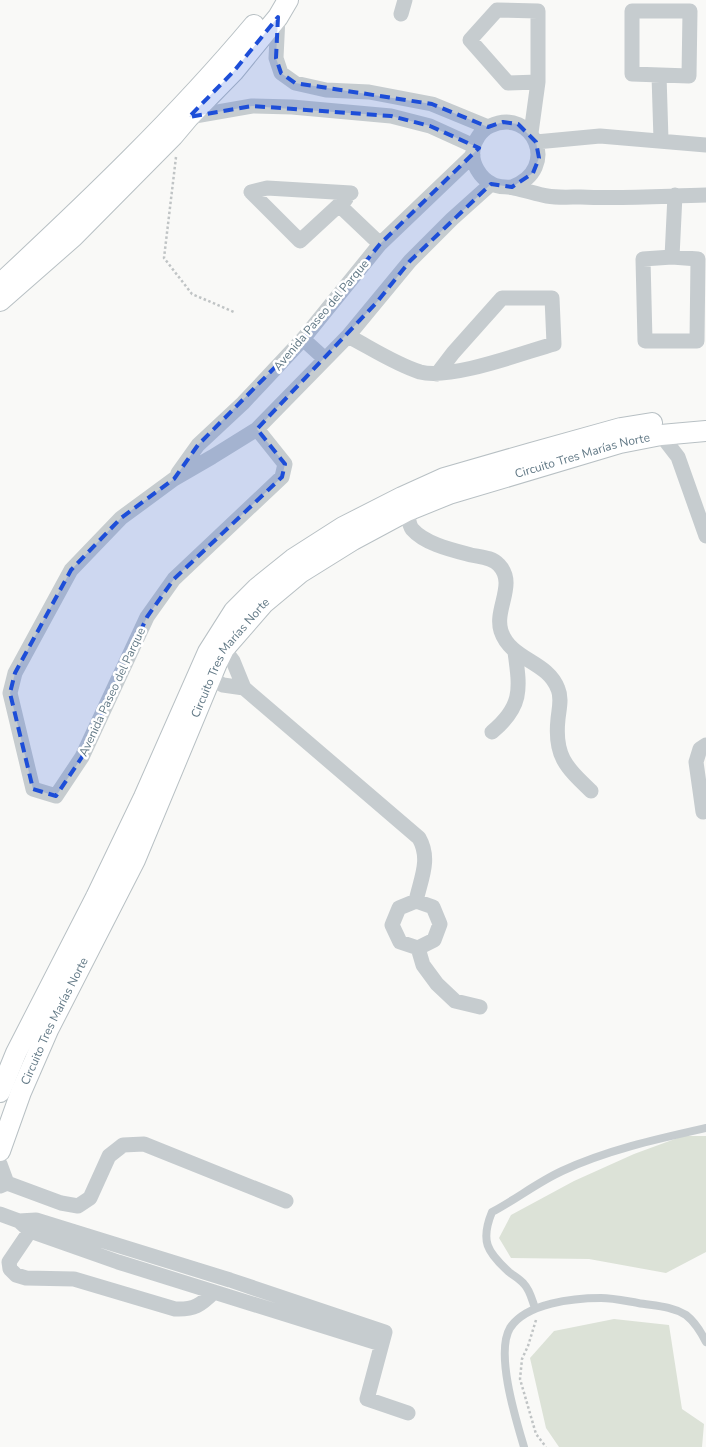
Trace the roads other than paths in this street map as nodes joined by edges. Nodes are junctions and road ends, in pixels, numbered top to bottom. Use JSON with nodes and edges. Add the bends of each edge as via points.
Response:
{"nodes":[{"id":1,"x":280,"y":6,"type":"edge"},
{"id":2,"x":659,"y":75,"type":"junction"},
{"id":3,"x":538,"y":82,"type":"junction"},
{"id":4,"x":189,"y":117,"type":"junction"},
{"id":5,"x":488,"y":127,"type":"junction"},
{"id":6,"x":534,"y":138,"type":"junction"},
{"id":7,"x":661,"y":140,"type":"junction"},
{"id":8,"x":706,"y":145,"type":"edge"},
{"id":9,"x":473,"y":150,"type":"junction"},
{"id":10,"x":491,"y":184,"type":"junction"},
{"id":11,"x":512,"y":187,"type":"junction"},
{"id":12,"x":675,"y":195,"type":"junction"},
{"id":13,"x":706,"y":195,"type":"edge"},
{"id":14,"x":339,"y":206,"type":"junction"},
{"id":15,"x":380,"y":244,"type":"junction"},
{"id":16,"x":672,"y":257,"type":"junction"},
{"id":17,"x":0,"y":284,"type":"edge"},
{"id":18,"x":0,"y":302,"type":"edge"},
{"id":19,"x":348,"y":336,"type":"junction"},
{"id":20,"x":303,"y":339,"type":"junction"},
{"id":21,"x":324,"y":359,"type":"junction"},
{"id":22,"x":437,"y":374,"type":"junction"},
{"id":23,"x":706,"y":417,"type":"edge"},
{"id":24,"x":257,"y":429,"type":"junction"},
{"id":25,"x":706,"y":431,"type":"edge"},
{"id":26,"x":661,"y":435,"type":"junction"},
{"id":27,"x":174,"y":479,"type":"junction"},
{"id":28,"x":447,"y":486,"type":"junction"},
{"id":29,"x":407,"y":511,"type":"junction"},
{"id":30,"x":706,"y":536,"type":"edge"},
{"id":31,"x":224,"y":649,"type":"junction"},
{"id":32,"x":514,"y":652,"type":"junction"},
{"id":33,"x":209,"y":678,"type":"junction"},
{"id":34,"x":244,"y":688,"type":"junction"},
{"id":35,"x":492,"y":732,"type":"dead end"},
{"id":36,"x":706,"y":744,"type":"edge"},
{"id":37,"x":591,"y":791,"type":"dead end"},
{"id":38,"x":703,"y":812,"type":"dead end"},
{"id":39,"x":416,"y":901,"type":"junction"},
{"id":40,"x":418,"y":948,"type":"junction"},
{"id":41,"x":480,"y":1008,"type":"dead end"},
{"id":42,"x":0,"y":1092,"type":"edge"},
{"id":43,"x":706,"y":1128,"type":"edge"},
{"id":44,"x":0,"y":1151,"type":"edge"},
{"id":45,"x":0,"y":1164,"type":"edge"},
{"id":46,"x":3,"y":1184,"type":"edge"},
{"id":47,"x":286,"y":1201,"type":"dead end"},
{"id":48,"x":0,"y":1214,"type":"edge"},
{"id":49,"x":25,"y":1226,"type":"junction"},
{"id":50,"x":223,"y":1289,"type":"junction"},
{"id":51,"x":535,"y":1308,"type":"junction"},
{"id":52,"x":706,"y":1342,"type":"edge"},
{"id":53,"x":408,"y":1413,"type":"dead end"},
{"id":54,"x":524,"y":1447,"type":"edge"}],
"edges":[{"from":1,"to":4,"type":"street","via":[[234,71]]},
{"from":1,"to":5,"type":"street","via":[[276,58],[280,73],[295,83],[432,104]]},
{"from":1,"to":17,"type":"street","via":[[268,9],[226,58],[90,201]]},
{"from":2,"to":2,"type":"street","via":[[632,74],[632,11],[690,11],[689,76]]},
{"from":2,"to":7,"type":"street"},
{"from":3,"to":3,"type":"street","via":[[538,11],[497,10],[470,40],[508,83]]},
{"from":3,"to":6,"type":"street"},
{"from":4,"to":9,"type":"street","via":[[252,106],[391,116],[430,126]]},
{"from":4,"to":18,"type":"street","via":[[73,237]]},
{"from":5,"to":6,"type":"street","via":[[503,122],[518,124]]},
{"from":5,"to":9,"type":"street","via":[[479,135]]},
{"from":6,"to":7,"type":"street","via":[[600,136]]},
{"from":6,"to":11,"type":"street","via":[[539,158],[534,172]]},
{"from":7,"to":8,"type":"street"},
{"from":9,"to":10,"type":"street","via":[[478,172]]},
{"from":9,"to":15,"type":"street","name":"Avenida Paseo del Parque"},
{"from":10,"to":11,"type":"street"},
{"from":10,"to":19,"type":"street","name":"Avenida Paseo del Parque","via":[[410,261]]},
{"from":11,"to":12,"type":"street","via":[[548,196]]},
{"from":12,"to":13,"type":"street"},
{"from":12,"to":16,"type":"street"},
{"from":14,"to":14,"type":"street","via":[[351,194],[267,188],[251,192],[300,241]]},
{"from":14,"to":15,"type":"street"},
{"from":15,"to":20,"type":"street","name":"Avenida Paseo del Parque"},
{"from":16,"to":16,"type":"street","via":[[643,259],[645,341],[697,341],[698,258]]},
{"from":19,"to":21,"type":"street","name":"Avenida Paseo del Parque"},
{"from":19,"to":22,"type":"street","via":[[420,372]]},
{"from":20,"to":21,"type":"street"},
{"from":20,"to":27,"type":"street","name":"Avenida Paseo del Parque","via":[[198,445]]},
{"from":21,"to":24,"type":"street","name":"Avenida Paseo del Parque"},
{"from":22,"to":22,"type":"street","via":[[464,370],[554,344],[552,298],[502,298]]},
{"from":23,"to":28,"type":"street","name":"Circuito Tres Marías Norte","via":[[621,428],[531,452]]},
{"from":24,"to":27,"type":"street","name":"Avenida Paseo del Parque"},
{"from":24,"to":27,"type":"street","name":"Avenida Paseo del Parque","via":[[285,464],[282,478],[174,579],[146,617],[82,756],[56,796],[33,789],[10,693],[15,673],[71,570],[122,518]]},
{"from":25,"to":26,"type":"street","name":"Circuito Tres Marías Norte"},
{"from":26,"to":28,"type":"street","name":"Circuito Tres Marías Norte"},
{"from":26,"to":30,"type":"street","via":[[678,457]]},
{"from":28,"to":29,"type":"street","name":"Circuito Tres Marías Norte"},
{"from":28,"to":42,"type":"street","name":"Circuito Tres Marías Norte","via":[[402,497],[343,527],[293,559],[234,611],[208,652],[136,814],[16,1053]]},
{"from":29,"to":31,"type":"street","name":"Circuito Tres Marías Norte","via":[[300,573],[264,603]]},
{"from":29,"to":32,"type":"street","via":[[411,528],[432,544],[498,563],[507,581],[500,629]]},
{"from":31,"to":33,"type":"street","name":"Circuito Tres Marías Norte"},
{"from":31,"to":34,"type":"street","via":[[233,661]]},
{"from":32,"to":35,"type":"street","via":[[519,682],[516,704],[505,721]]},
{"from":32,"to":37,"type":"street","via":[[549,674],[558,689],[558,751],[572,773]]},
{"from":33,"to":34,"type":"street","via":[[223,685]]},
{"from":33,"to":44,"type":"street","name":"Circuito Tres Marías Norte","via":[[135,860],[48,1030],[20,1092]]},
{"from":34,"to":39,"type":"street","via":[[419,838],[425,848],[426,859]]},
{"from":36,"to":38,"type":"street","via":[[700,749],[696,762]]},
{"from":39,"to":40,"type":"street","via":[[433,907],[440,924],[434,940]]},
{"from":39,"to":40,"type":"street","via":[[399,908],[392,925],[400,942]]},
{"from":40,"to":41,"type":"street","via":[[423,965],[437,984],[455,1001]]},
{"from":43,"to":51,"type":"lane","via":[[652,1140],[561,1172],[492,1212],[485,1240],[491,1255],[524,1284]]},
{"from":45,"to":46,"type":"street"},
{"from":46,"to":47,"type":"street","via":[[78,1206],[90,1198],[110,1156],[123,1145],[144,1144]]},
{"from":48,"to":49,"type":"street"},
{"from":49,"to":50,"type":"street","via":[[36,1220]]},
{"from":49,"to":50,"type":"street","via":[[9,1262],[10,1270],[16,1276],[74,1278],[175,1309],[188,1310]]},
{"from":50,"to":53,"type":"street","via":[[382,1344],[367,1399]]},
{"from":51,"to":52,"type":"lane","via":[[576,1298],[603,1298],[671,1308],[687,1316]]},
{"from":51,"to":54,"type":"lane","via":[[510,1328],[504,1346],[506,1376]]}]}
